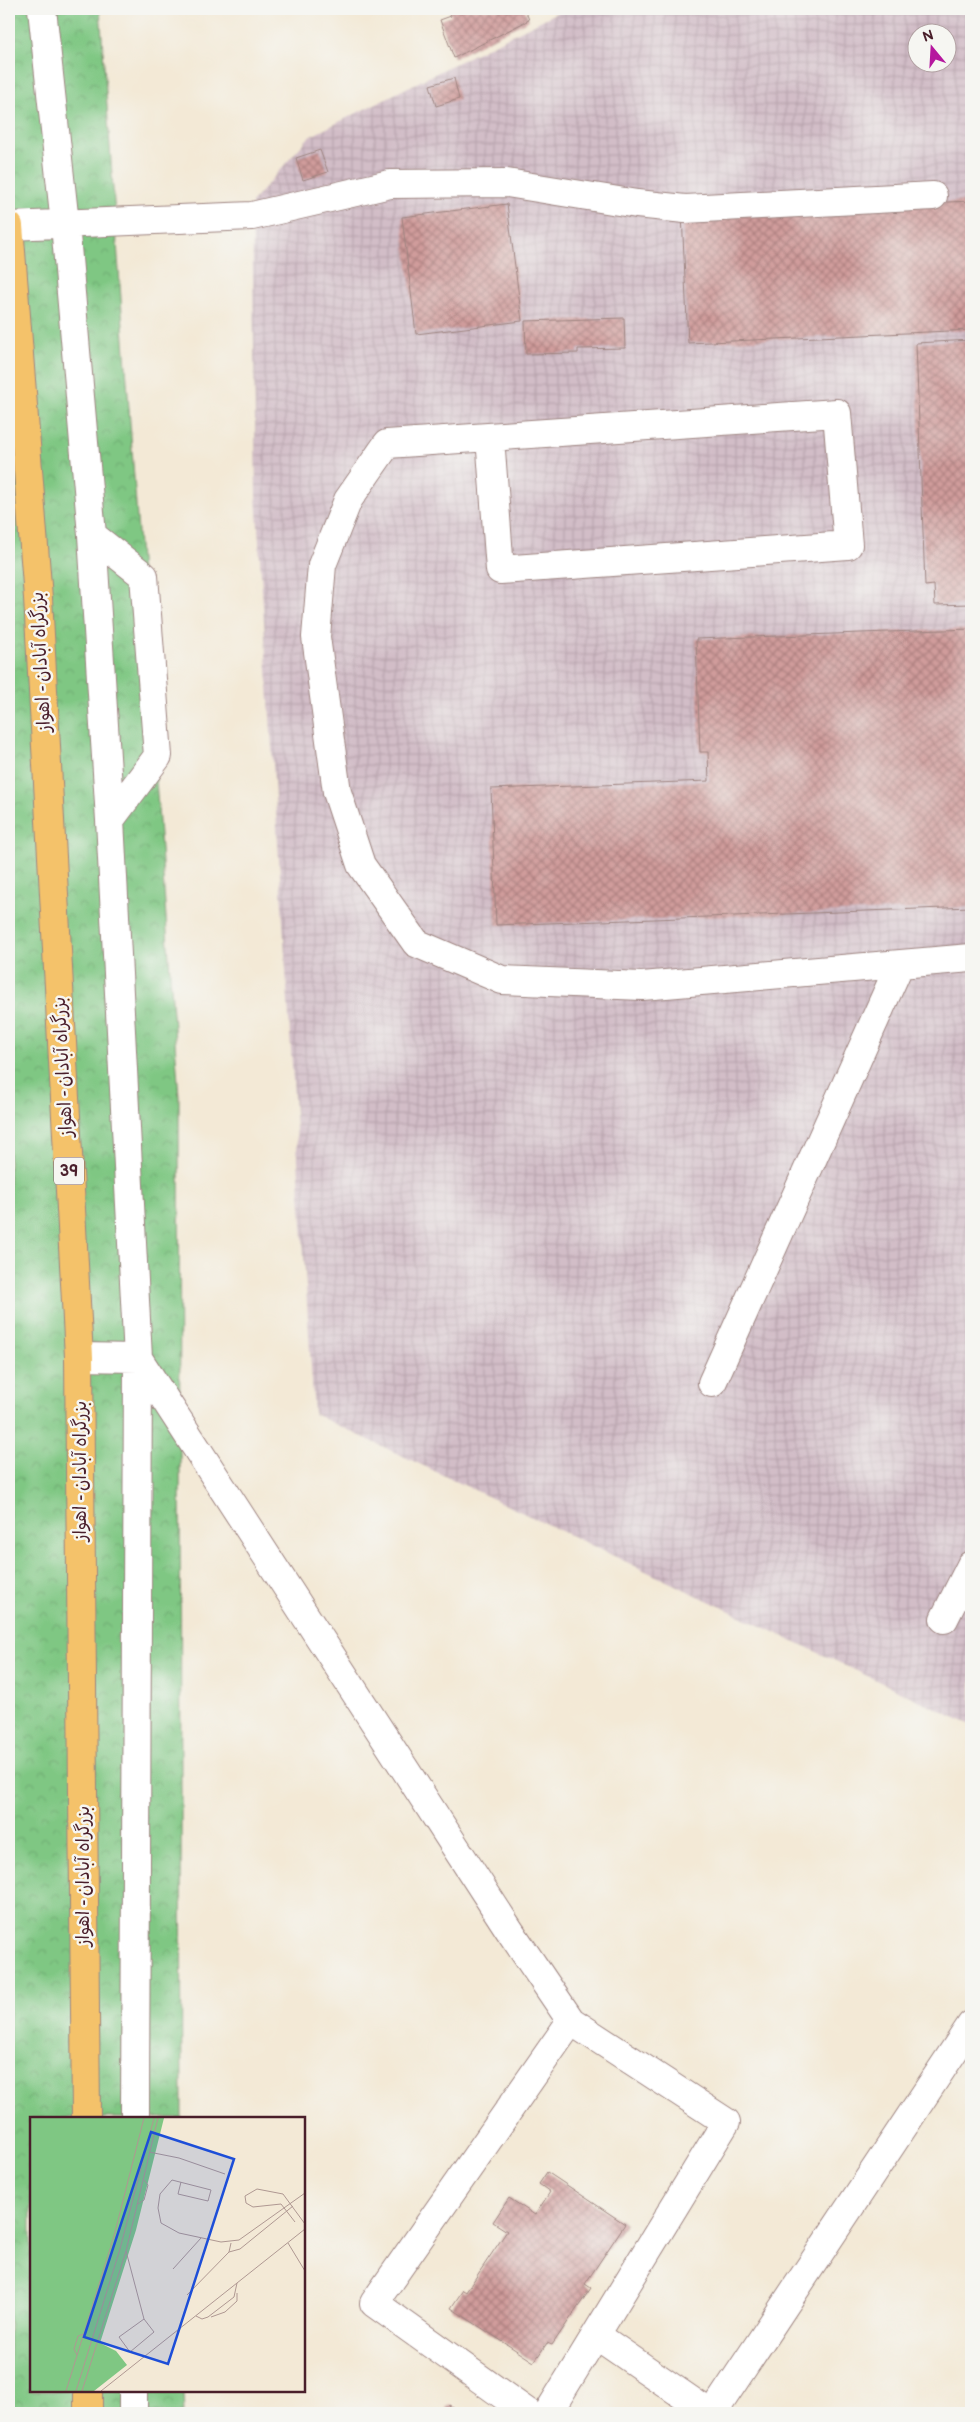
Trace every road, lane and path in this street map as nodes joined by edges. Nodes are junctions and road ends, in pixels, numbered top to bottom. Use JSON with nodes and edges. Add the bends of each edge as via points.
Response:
{"nodes":[{"id":1,"x":42,"y":9,"type":"edge"},
{"id":2,"x":933,"y":196,"type":"dead end"},
{"id":3,"x":65,"y":224,"type":"junction"},
{"id":4,"x":9,"y":226,"type":"edge"},
{"id":5,"x":490,"y":437,"type":"junction"},
{"id":6,"x":92,"y":535,"type":"junction"},
{"id":7,"x":110,"y":820,"type":"junction"},
{"id":8,"x":971,"y":958,"type":"edge"},
{"id":9,"x":900,"y":964,"type":"junction"},
{"id":10,"x":79,"y":1357,"type":"junction"},
{"id":11,"x":138,"y":1358,"type":"junction"},
{"id":12,"x":712,"y":1383,"type":"dead end"},
{"id":13,"x":971,"y":1565,"type":"edge"},
{"id":14,"x":944,"y":1619,"type":"dead end"},
{"id":15,"x":571,"y":2021,"type":"junction"},
{"id":16,"x":971,"y":2025,"type":"edge"},
{"id":17,"x":86,"y":2117,"type":"edge"},
{"id":18,"x":135,"y":2117,"type":"edge"},
{"id":19,"x":596,"y":2335,"type":"junction"},
{"id":20,"x":88,"y":2392,"type":"edge"},
{"id":21,"x":133,"y":2392,"type":"edge"},
{"id":22,"x":88,"y":2413,"type":"edge"},
{"id":23,"x":133,"y":2413,"type":"edge"},
{"id":24,"x":528,"y":2413,"type":"edge"},
{"id":25,"x":548,"y":2413,"type":"edge"},
{"id":26,"x":711,"y":2413,"type":"edge"}],
"edges":[{"from":1,"to":3,"type":"street"},
{"from":2,"to":3,"type":"street","via":[[685,209],[508,183],[390,184],[252,216]]},
{"from":3,"to":4,"type":"street"},
{"from":3,"to":6,"type":"street"},
{"from":4,"to":10,"type":"highway","name":"بزرگراه آبادان - اهواز","number":"39","via":[[38,598]]},
{"from":5,"to":5,"type":"street","via":[[837,413],[848,545],[500,570]]},
{"from":5,"to":9,"type":"street","via":[[387,444],[348,500],[322,564],[316,637],[337,792],[362,865],[416,943],[502,980],[642,986]]},
{"from":6,"to":7,"type":"street"},
{"from":6,"to":7,"type":"street","via":[[144,576],[158,756]]},
{"from":7,"to":11,"type":"street"},
{"from":8,"to":9,"type":"street"},
{"from":9,"to":12,"type":"street"},
{"from":10,"to":11,"type":"street"},
{"from":10,"to":17,"type":"highway","name":"بزرگراه آبادان - اهواز","number":"39"},
{"from":11,"to":15,"type":"street"},
{"from":11,"to":18,"type":"street"},
{"from":13,"to":14,"type":"street"},
{"from":15,"to":19,"type":"street","via":[[726,2122]]},
{"from":15,"to":24,"type":"street","via":[[374,2303]]},
{"from":16,"to":26,"type":"street"},
{"from":19,"to":25,"type":"street"},
{"from":19,"to":26,"type":"street"},
{"from":20,"to":22,"type":"highway"},
{"from":21,"to":23,"type":"street"}]}
